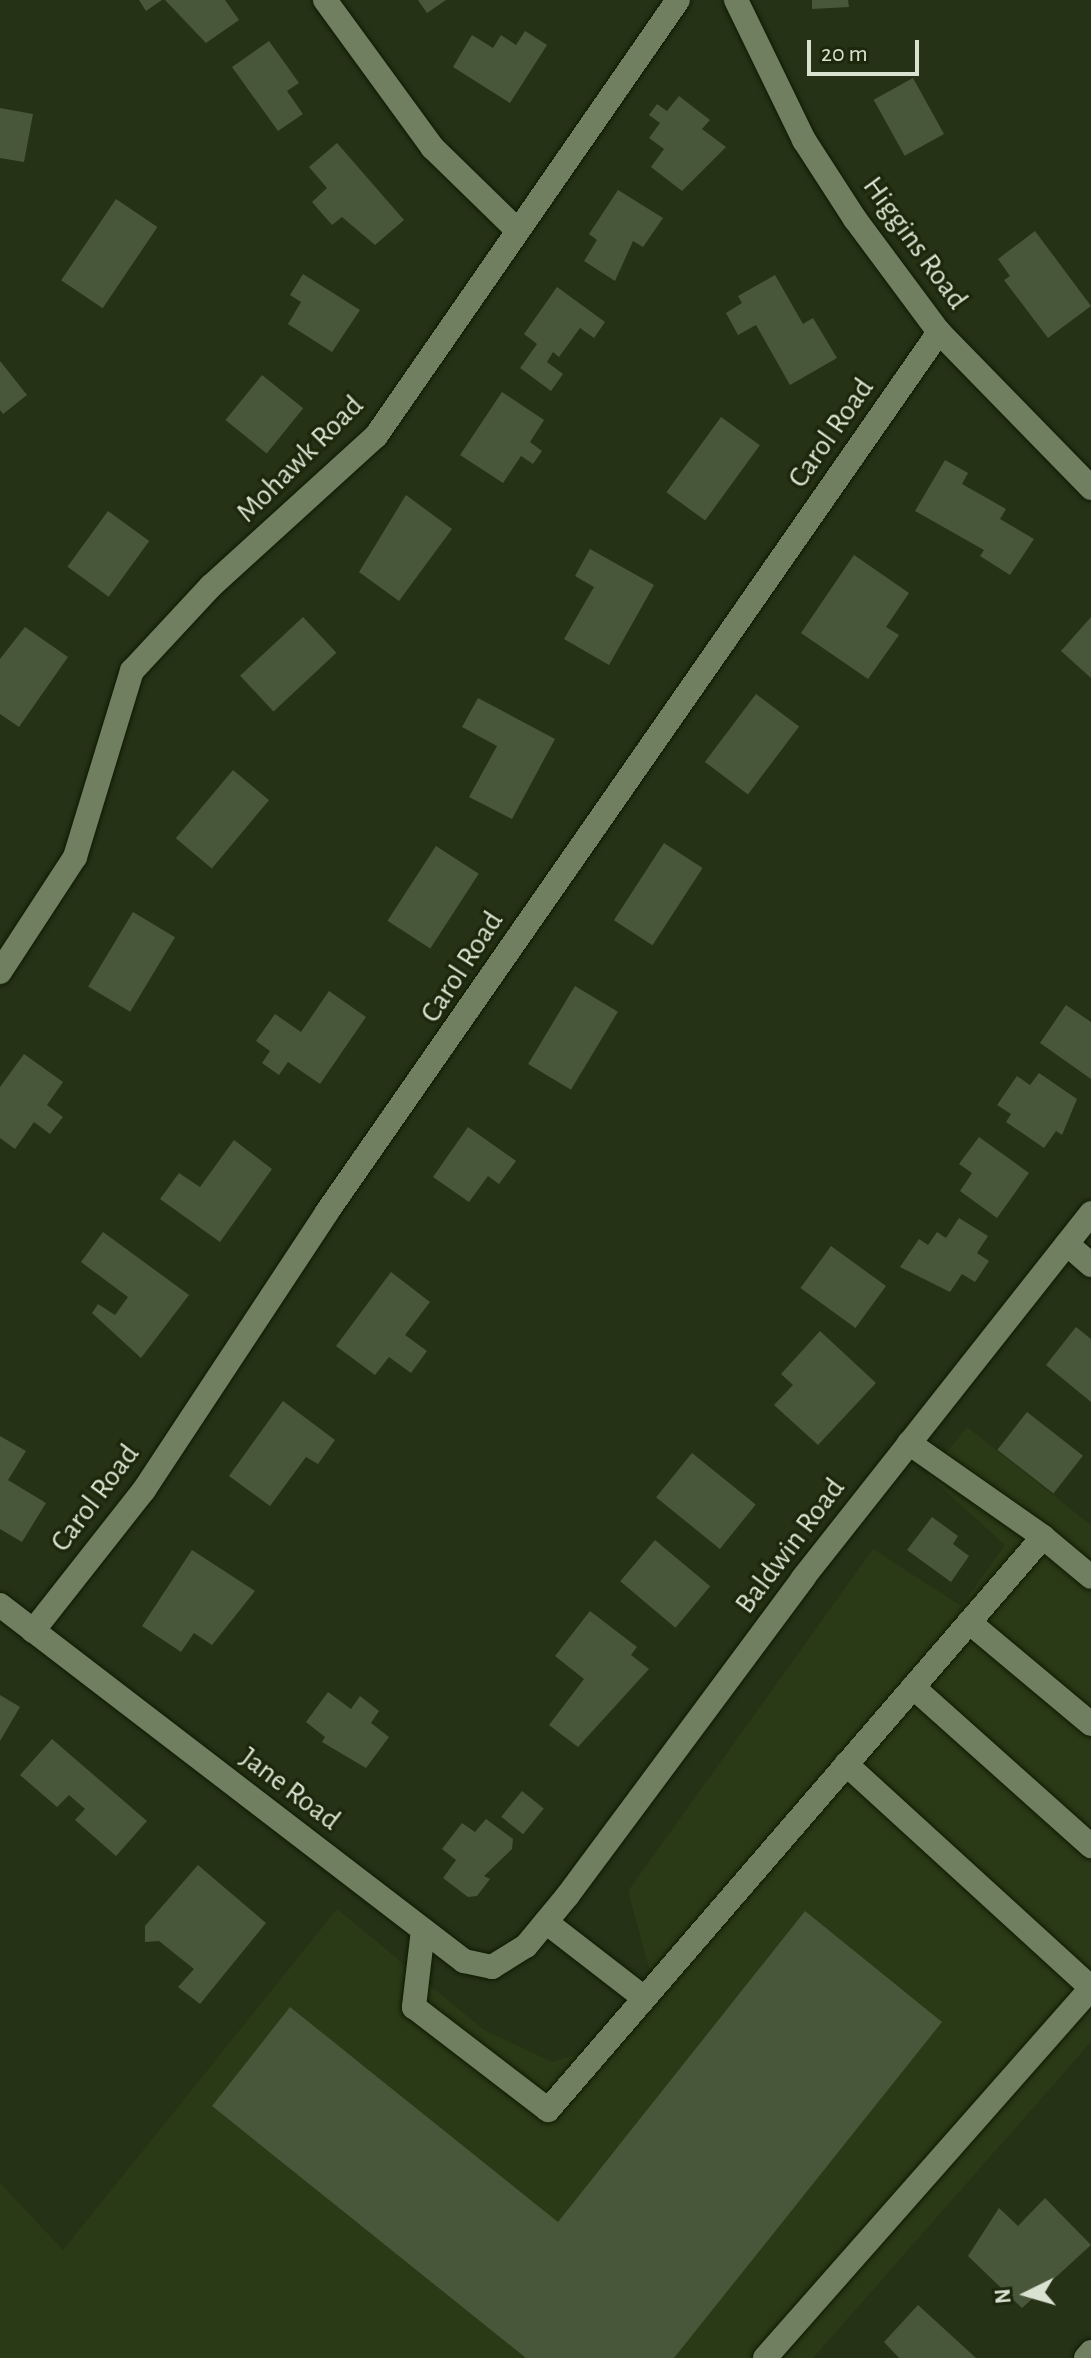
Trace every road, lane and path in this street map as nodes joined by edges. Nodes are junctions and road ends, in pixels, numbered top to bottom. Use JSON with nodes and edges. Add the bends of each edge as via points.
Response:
{"nodes":[{"id":1,"x":325,"y":0,"type":"edge"},
{"id":2,"x":678,"y":0,"type":"edge"},
{"id":3,"x":736,"y":0,"type":"edge"},
{"id":4,"x":515,"y":228,"type":"junction"},
{"id":5,"x":939,"y":332,"type":"junction"},
{"id":6,"x":1091,"y":488,"type":"edge"},
{"id":7,"x":4,"y":957,"type":"edge"},
{"id":8,"x":1091,"y":1213,"type":"edge"},
{"id":9,"x":1067,"y":1244,"type":"junction"},
{"id":10,"x":1091,"y":1265,"type":"edge"},
{"id":11,"x":909,"y":1443,"type":"junction"},
{"id":12,"x":1043,"y":1537,"type":"junction"},
{"id":13,"x":1091,"y":1577,"type":"edge"},
{"id":14,"x":0,"y":1605,"type":"edge"},
{"id":15,"x":969,"y":1622,"type":"junction"},
{"id":16,"x":33,"y":1631,"type":"junction"},
{"id":17,"x":913,"y":1687,"type":"junction"},
{"id":18,"x":1091,"y":1724,"type":"edge"},
{"id":19,"x":846,"y":1764,"type":"junction"},
{"id":20,"x":1091,"y":1846,"type":"edge"},
{"id":21,"x":546,"y":1922,"type":"junction"},
{"id":22,"x":423,"y":1930,"type":"junction"},
{"id":23,"x":1091,"y":1989,"type":"edge"},
{"id":24,"x":644,"y":1998,"type":"junction"},
{"id":25,"x":1091,"y":2352,"type":"edge"},
{"id":26,"x":765,"y":2358,"type":"edge"},
{"id":27,"x":1086,"y":2358,"type":"edge"}],
"edges":[{"from":1,"to":4,"type":"street","via":[[433,148]]},
{"from":2,"to":4,"type":"street","name":"Mohawk Road"},
{"from":3,"to":5,"type":"street","name":"Higgins Road","via":[[804,140]]},
{"from":4,"to":7,"type":"street","name":"Mohawk Road","via":[[376,436],[211,586],[132,671],[75,857]]},
{"from":5,"to":6,"type":"street","name":"Higgins Road"},
{"from":5,"to":16,"type":"street","name":"Carol Road","via":[[327,1212],[144,1490]]},
{"from":8,"to":9,"type":"street","name":"Baldwin Road"},
{"from":9,"to":10,"type":"street"},
{"from":9,"to":11,"type":"street","name":"Baldwin Road"},
{"from":11,"to":12,"type":"street"},
{"from":11,"to":21,"type":"street","name":"Baldwin Road"},
{"from":12,"to":13,"type":"street"},
{"from":12,"to":15,"type":"street"},
{"from":14,"to":16,"type":"street","name":"Jane Road"},
{"from":15,"to":17,"type":"street"},
{"from":15,"to":18,"type":"street"},
{"from":16,"to":22,"type":"street","name":"Jane Road"},
{"from":17,"to":19,"type":"street"},
{"from":17,"to":20,"type":"street"},
{"from":19,"to":23,"type":"street"},
{"from":19,"to":24,"type":"street"},
{"from":21,"to":22,"type":"street","name":"Jane Road","via":[[526,1946],[492,1967],[464,1961]]},
{"from":21,"to":24,"type":"street"},
{"from":22,"to":24,"type":"street","via":[[414,2007],[548,2110]]},
{"from":23,"to":26,"type":"street"},
{"from":25,"to":27,"type":"street"}]}
